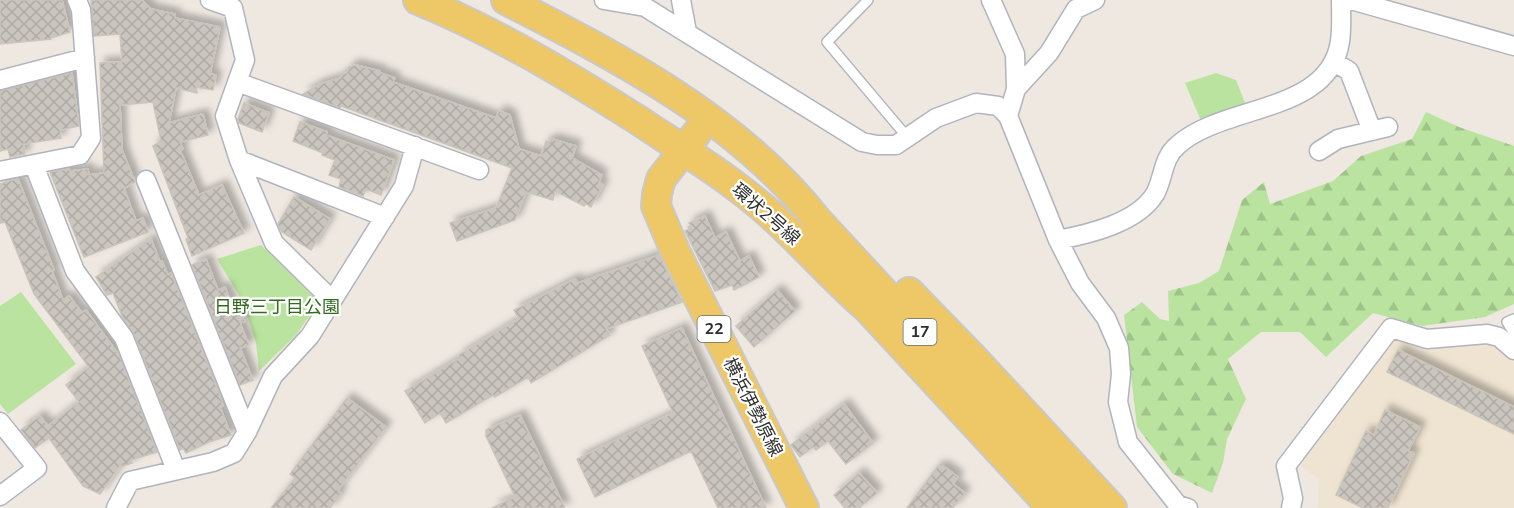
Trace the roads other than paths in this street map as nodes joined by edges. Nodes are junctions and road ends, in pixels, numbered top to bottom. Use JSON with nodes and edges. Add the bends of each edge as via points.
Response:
{"nodes":[{"id":1,"x":76,"y":0,"type":"edge"},
{"id":2,"x":210,"y":0,"type":"edge"},
{"id":3,"x":418,"y":0,"type":"edge"},
{"id":4,"x":506,"y":0,"type":"edge"},
{"id":5,"x":604,"y":0,"type":"edge"},
{"id":6,"x":681,"y":0,"type":"edge"},
{"id":7,"x":868,"y":0,"type":"edge"},
{"id":8,"x":991,"y":0,"type":"edge"},
{"id":9,"x":1095,"y":0,"type":"edge"},
{"id":10,"x":1341,"y":0,"type":"edge"},
{"id":11,"x":1351,"y":0,"type":"edge"},
{"id":12,"x":687,"y":32,"type":"junction"},
{"id":13,"x":1514,"y":46,"type":"edge"},
{"id":14,"x":85,"y":58,"type":"junction"},
{"id":15,"x":1334,"y":62,"type":"junction"},
{"id":16,"x":0,"y":80,"type":"edge"},
{"id":17,"x":237,"y":82,"type":"junction"},
{"id":18,"x":1016,"y":89,"type":"junction"},
{"id":19,"x":1008,"y":116,"type":"junction"},
{"id":20,"x":708,"y":118,"type":"junction"},
{"id":21,"x":908,"y":138,"type":"junction"},
{"id":22,"x":415,"y":146,"type":"junction"},
{"id":23,"x":684,"y":150,"type":"junction"},
{"id":24,"x":1319,"y":152,"type":"dead end"},
{"id":25,"x":239,"y":160,"type":"junction"},
{"id":26,"x":34,"y":165,"type":"junction"},
{"id":27,"x":479,"y":170,"type":"dead end"},
{"id":28,"x":0,"y":171,"type":"edge"},
{"id":29,"x":146,"y":180,"type":"dead end"},
{"id":30,"x":797,"y":195,"type":"junction"},
{"id":31,"x":385,"y":217,"type":"junction"},
{"id":32,"x":1058,"y":240,"type":"junction"},
{"id":33,"x":332,"y":300,"type":"junction"},
{"id":34,"x":1514,"y":319,"type":"edge"},
{"id":35,"x":1514,"y":334,"type":"edge"},
{"id":36,"x":1514,"y":350,"type":"edge"},
{"id":37,"x":0,"y":422,"type":"edge"},
{"id":38,"x":247,"y":432,"type":"junction"},
{"id":39,"x":176,"y":470,"type":"junction"},
{"id":40,"x":1033,"y":486,"type":"edge"},
{"id":41,"x":0,"y":496,"type":"edge"},
{"id":42,"x":116,"y":508,"type":"edge"},
{"id":43,"x":804,"y":508,"type":"edge"},
{"id":44,"x":1052,"y":508,"type":"edge"},
{"id":45,"x":1083,"y":508,"type":"edge"},
{"id":46,"x":1112,"y":508,"type":"edge"},
{"id":47,"x":1188,"y":508,"type":"edge"},
{"id":48,"x":1291,"y":508,"type":"edge"}],
"edges":[{"from":1,"to":14,"type":"street","via":[[81,10]]},
{"from":2,"to":17,"type":"street","via":[[233,8],[245,60]]},
{"from":3,"to":23,"type":"main road","name":"環状2号線","number":"17","via":[[569,76]]},
{"from":4,"to":20,"type":"main road","name":"環状2号線","number":"17","via":[[631,67]]},
{"from":5,"to":12,"type":"street","via":[[645,7]]},
{"from":6,"to":12,"type":"street"},
{"from":7,"to":21,"type":"lane","via":[[827,42]]},
{"from":8,"to":18,"type":"street","via":[[1016,54]]},
{"from":9,"to":18,"type":"street","via":[[1076,9],[1049,53]]},
{"from":10,"to":15,"type":"street","via":[[1340,42]]},
{"from":11,"to":13,"type":"street"},
{"from":12,"to":21,"type":"street","via":[[862,142],[896,145]]},
{"from":14,"to":16,"type":"street"},
{"from":14,"to":26,"type":"street","via":[[91,138],[80,155]]},
{"from":15,"to":24,"type":"street","via":[[1349,70],[1380,129],[1338,139]]},
{"from":15,"to":32,"type":"street","via":[[1317,85],[1208,126],[1177,145],[1165,162],[1155,194],[1136,213],[1094,233]]},
{"from":17,"to":22,"type":"street"},
{"from":17,"to":25,"type":"street","via":[[225,116]]},
{"from":18,"to":19,"type":"street"},
{"from":19,"to":21,"type":"street","via":[[998,106],[976,103],[936,118]]},
{"from":19,"to":32,"type":"street"},
{"from":20,"to":23,"type":"main road","name":"横浜伊勢原線","number":"22"},
{"from":20,"to":30,"type":"main road","name":"環状2号線","number":"17"},
{"from":22,"to":27,"type":"street"},
{"from":22,"to":31,"type":"street","via":[[404,186]]},
{"from":23,"to":40,"type":"main road","name":"環状2号線","number":"17","via":[[787,229],[867,308]]},
{"from":23,"to":43,"type":"main road","name":"横浜伊勢原線","number":"22","via":[[661,179],[656,200],[658,213]]},
{"from":25,"to":31,"type":"street"},
{"from":25,"to":33,"type":"street","via":[[274,243]]},
{"from":26,"to":28,"type":"street"},
{"from":26,"to":39,"type":"street","via":[[75,271],[124,338]]},
{"from":29,"to":38,"type":"street"},
{"from":30,"to":40,"type":"main road","name":"環状2号線","number":"17"},
{"from":30,"to":46,"type":"main road","via":[[828,211],[978,363]]},
{"from":31,"to":33,"type":"street"},
{"from":32,"to":47,"type":"street","via":[[1080,283],[1106,318],[1119,348],[1118,402],[1128,442],[1178,505]]},
{"from":33,"to":38,"type":"street","via":[[310,336],[273,376]]},
{"from":34,"to":35,"type":"lane","via":[[1507,322]]},
{"from":36,"to":48,"type":"street","via":[[1499,337],[1487,334],[1427,339],[1391,328],[1286,466],[1293,498]]},
{"from":37,"to":41,"type":"street","via":[[37,468]]},
{"from":38,"to":39,"type":"street","via":[[234,453]]},
{"from":39,"to":42,"type":"street","via":[[130,481]]},
{"from":40,"to":44,"type":"main road","name":"環状2号線","number":"17"},
{"from":40,"to":45,"type":"main road","name":"環状2号線","number":"17"}]}
